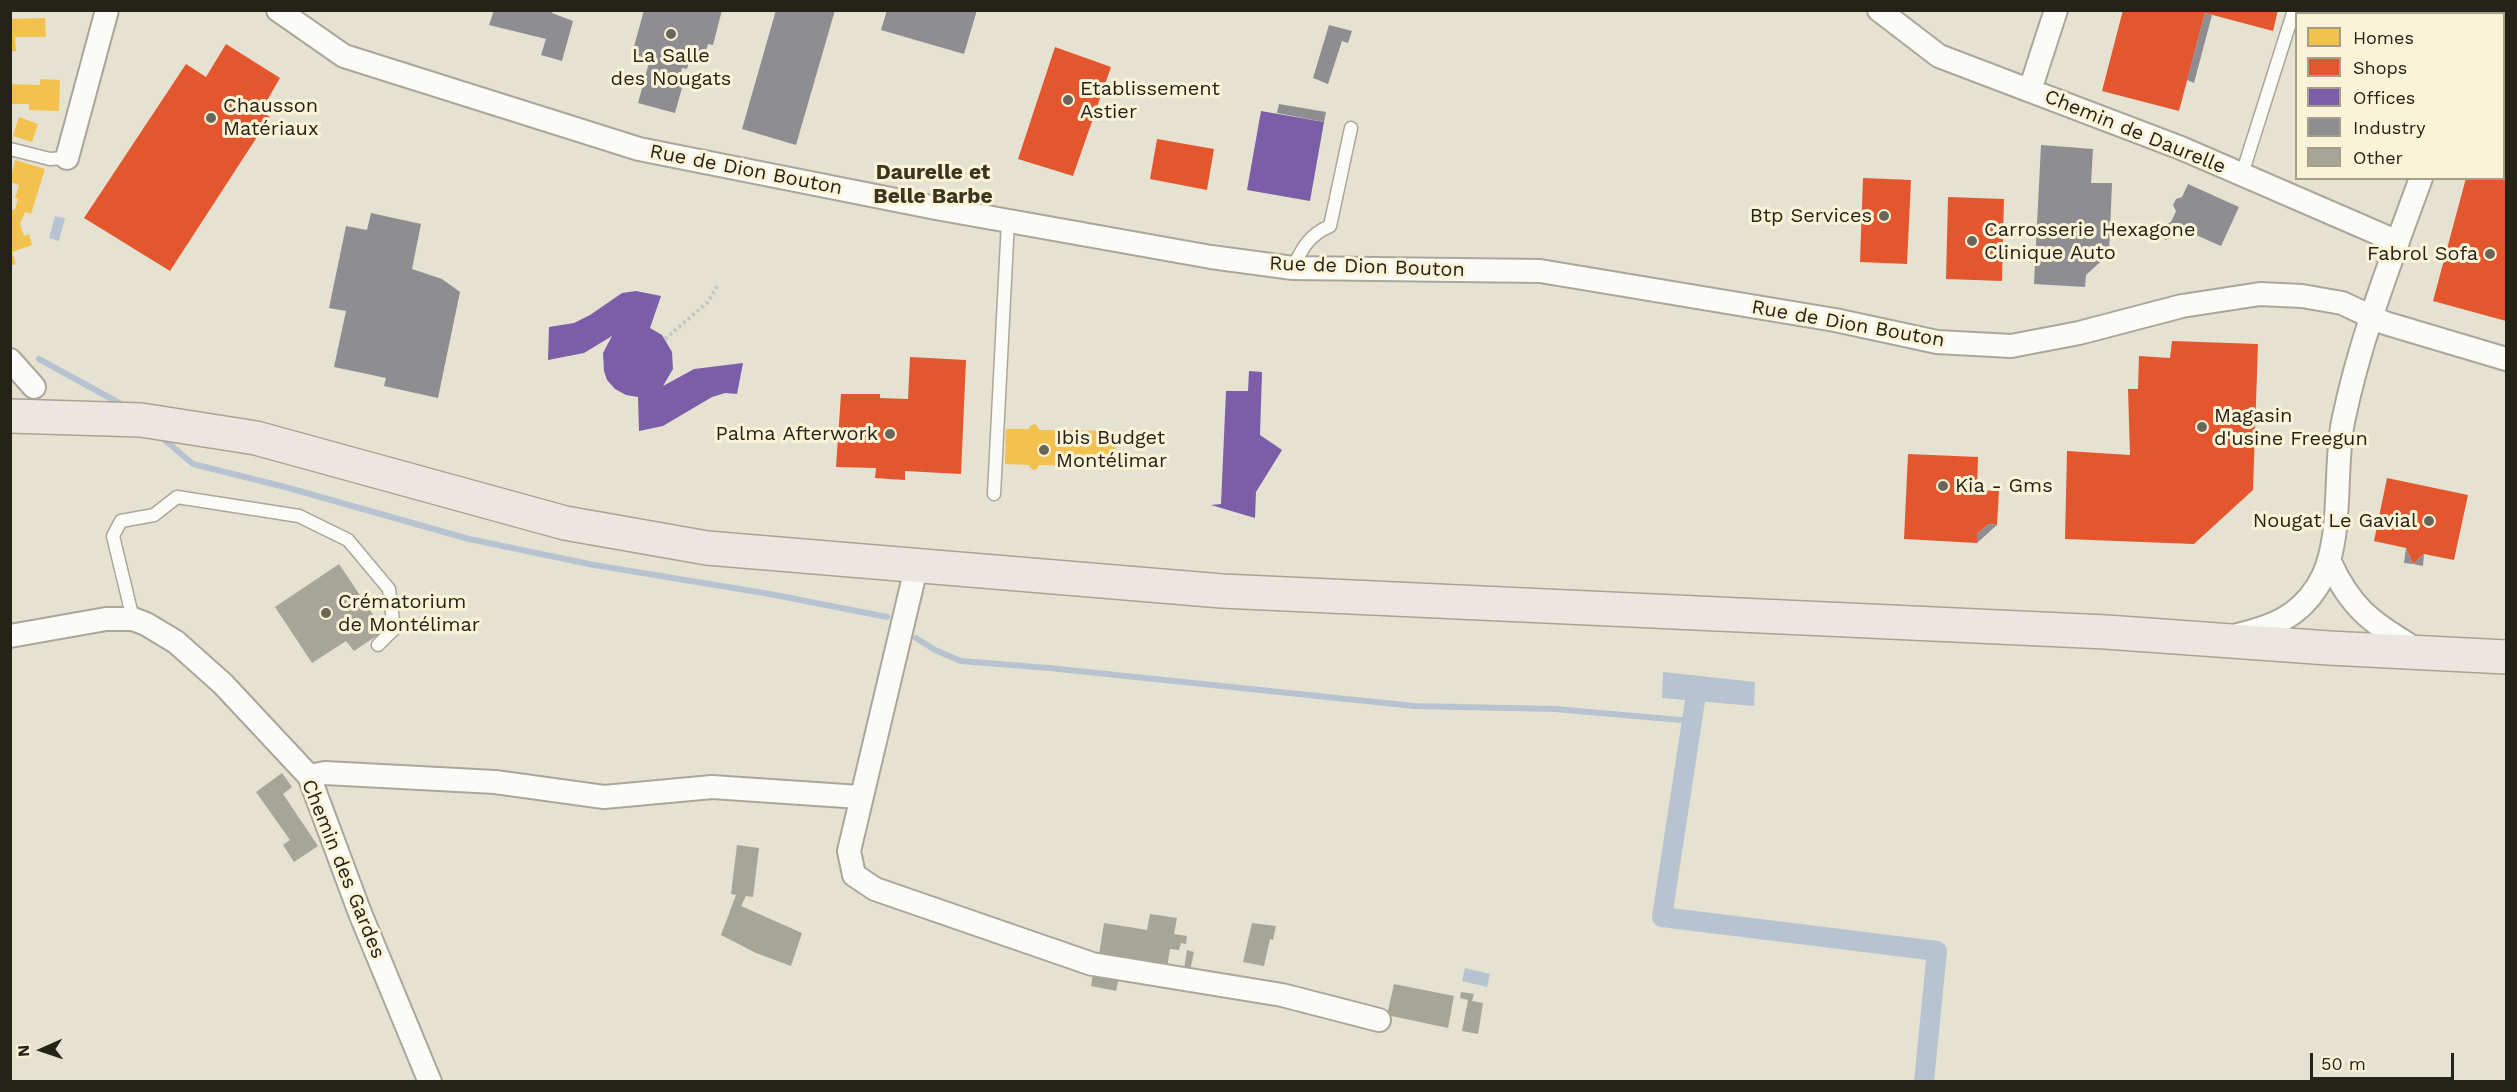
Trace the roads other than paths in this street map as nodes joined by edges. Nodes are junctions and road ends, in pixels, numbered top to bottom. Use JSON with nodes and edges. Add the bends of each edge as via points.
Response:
{"nodes":[{"id":1,"x":107,"y":10,"type":"edge"},
{"id":2,"x":278,"y":10,"type":"edge"},
{"id":3,"x":1879,"y":10,"type":"edge"},
{"id":4,"x":2056,"y":10,"type":"edge"},
{"id":5,"x":2294,"y":10,"type":"edge"},
{"id":6,"x":2030,"y":90,"type":"junction"},
{"id":7,"x":1351,"y":128,"type":"dead end"},
{"id":8,"x":10,"y":149,"type":"edge"},
{"id":9,"x":67,"y":158,"type":"joint"},
{"id":10,"x":2242,"y":174,"type":"junction"},
{"id":11,"x":2420,"y":180,"type":"edge"},
{"id":12,"x":1008,"y":220,"type":"junction"},
{"id":13,"x":2398,"y":242,"type":"junction"},
{"id":14,"x":1293,"y":268,"type":"junction"},
{"id":15,"x":2371,"y":316,"type":"junction"},
{"id":16,"x":2506,"y":359,"type":"edge"},
{"id":17,"x":10,"y":360,"type":"edge"},
{"id":18,"x":34,"y":387,"type":"dead end"},
{"id":19,"x":10,"y":416,"type":"edge"},
{"id":20,"x":994,"y":494,"type":"dead end"},
{"id":21,"x":2330,"y":562,"type":"junction"},
{"id":22,"x":917,"y":564,"type":"junction"},
{"id":23,"x":133,"y":619,"type":"junction"},
{"id":24,"x":10,"y":636,"type":"edge"},
{"id":25,"x":2218,"y":640,"type":"junction"},
{"id":26,"x":378,"y":645,"type":"dead end"},
{"id":27,"x":2421,"y":653,"type":"junction"},
{"id":28,"x":2506,"y":657,"type":"edge"},
{"id":29,"x":309,"y":776,"type":"junction"},
{"id":30,"x":860,"y":797,"type":"junction"},
{"id":31,"x":1379,"y":1020,"type":"dead end"},
{"id":32,"x":430,"y":1082,"type":"edge"}],
"edges":[{"from":1,"to":9,"type":"street"},
{"from":2,"to":12,"type":"street","name":"Rue de Dion Bouton","via":[[344,56],[639,149]]},
{"from":3,"to":6,"type":"street","name":"Chemin de Daurelle","via":[[1939,56]]},
{"from":4,"to":6,"type":"street"},
{"from":5,"to":10,"type":"lane"},
{"from":6,"to":10,"type":"street","name":"Chemin de Daurelle"},
{"from":7,"to":14,"type":"lane","via":[[1330,226],[1315,233],[1302,247]]},
{"from":8,"to":9,"type":"lane","via":[[50,159]]},
{"from":10,"to":13,"type":"street","name":"Chemin de Daurelle"},
{"from":11,"to":13,"type":"street"},
{"from":12,"to":14,"type":"street","name":"Rue de Dion Bouton"},
{"from":12,"to":20,"type":"lane"},
{"from":13,"to":15,"type":"street"},
{"from":14,"to":15,"type":"street","name":"Rue de Dion Bouton","via":[[1540,271],[1835,320],[1937,342],[2012,346],[2182,306],[2260,294],[2342,303]]},
{"from":15,"to":16,"type":"street","name":"Rue de Dion Bouton"},
{"from":15,"to":21,"type":"street","via":[[2343,423]]},
{"from":17,"to":18,"type":"street"},
{"from":19,"to":22,"type":"main road","via":[[141,420],[256,438],[565,523],[707,548]]},
{"from":21,"to":25,"type":"street","via":[[2300,609],[2266,628]]},
{"from":21,"to":27,"type":"street","via":[[2340,583],[2365,616]]},
{"from":22,"to":25,"type":"main road","via":[[1222,591]]},
{"from":22,"to":30,"type":"street"},
{"from":23,"to":24,"type":"street","via":[[106,619]]},
{"from":23,"to":26,"type":"lane","via":[[113,536],[121,520],[154,515],[177,496],[299,516],[348,540],[389,589],[394,629]]},
{"from":23,"to":29,"type":"street","name":"Chemin des Gardes","via":[[176,642],[223,684]]},
{"from":25,"to":27,"type":"main road"},
{"from":27,"to":28,"type":"main road"},
{"from":29,"to":30,"type":"street","via":[[325,773],[495,782],[604,797],[712,787]]},
{"from":29,"to":32,"type":"street","name":"Chemin des Gardes"},
{"from":30,"to":31,"type":"street","via":[[849,851],[854,875],[875,889],[1092,964],[1282,995]]}]}
